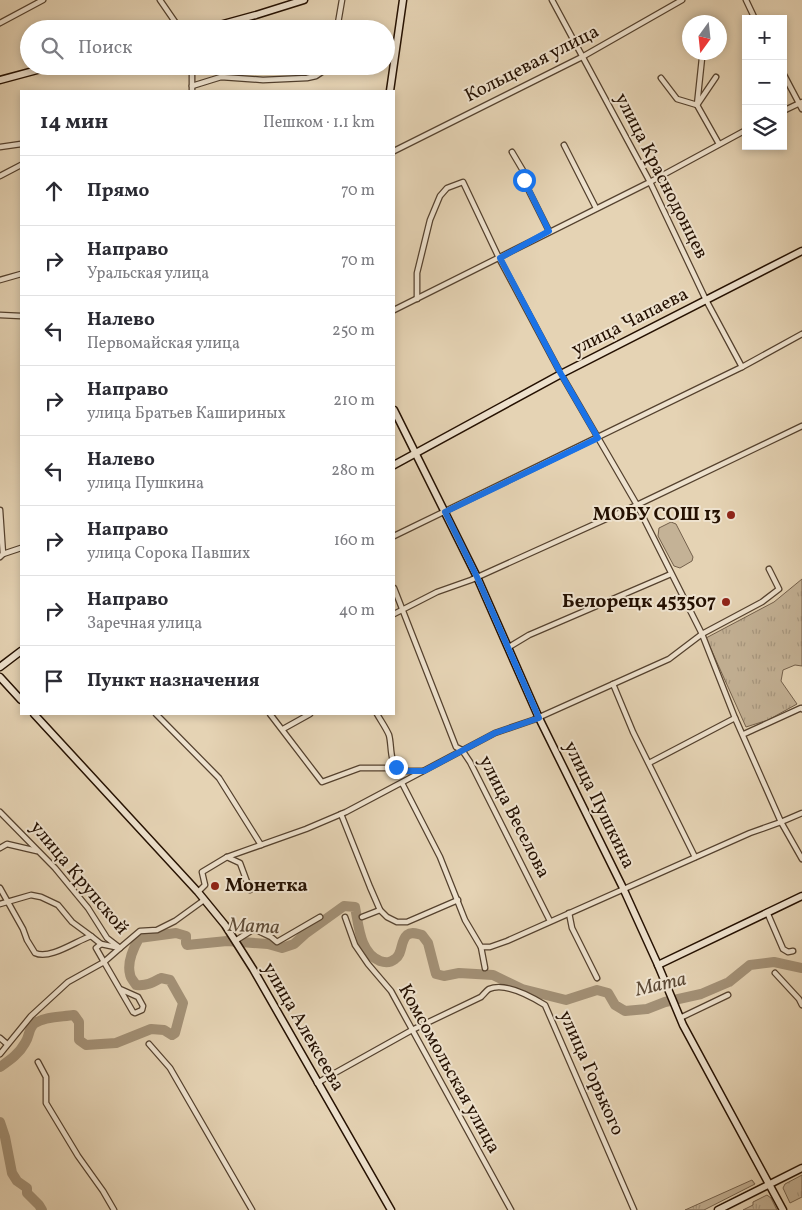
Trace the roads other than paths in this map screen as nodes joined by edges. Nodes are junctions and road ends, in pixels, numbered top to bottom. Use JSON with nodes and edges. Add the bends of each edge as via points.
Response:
{"nodes":[{"id":1,"x":43,"y":0,"type":"edge"},
{"id":2,"x":160,"y":0,"type":"edge"},
{"id":3,"x":304,"y":0,"type":"edge"},
{"id":4,"x":342,"y":0,"type":"edge"},
{"id":5,"x":403,"y":0,"type":"edge"},
{"id":6,"x":552,"y":0,"type":"edge"},
{"id":7,"x":682,"y":0,"type":"edge"},
{"id":8,"x":746,"y":0,"type":"edge"},
{"id":9,"x":753,"y":15,"type":"edge"},
{"id":10,"x":174,"y":20,"type":"edge"},
{"id":11,"x":236,"y":20,"type":"edge"},
{"id":12,"x":339,"y":20,"type":"edge"},
{"id":13,"x":0,"y":23,"type":"edge"},
{"id":14,"x":395,"y":56,"type":"edge"},
{"id":15,"x":582,"y":57,"type":"junction"},
{"id":16,"x":702,"y":60,"type":"edge"},
{"id":17,"x":20,"y":75,"type":"edge"},
{"id":18,"x":192,"y":75,"type":"edge"},
{"id":19,"x":318,"y":75,"type":"edge"},
{"id":20,"x":392,"y":75,"type":"edge"},
{"id":21,"x":716,"y":77,"type":"dead end"},
{"id":22,"x":661,"y":78,"type":"dead end"},
{"id":23,"x":0,"y":80,"type":"edge"},
{"id":24,"x":787,"y":80,"type":"edge"},
{"id":25,"x":192,"y":88,"type":"edge"},
{"id":26,"x":390,"y":90,"type":"edge"},
{"id":27,"x":801,"y":103,"type":"edge"},
{"id":28,"x":697,"y":105,"type":"junction"},
{"id":29,"x":787,"y":109,"type":"edge"},
{"id":30,"x":802,"y":109,"type":"edge"},
{"id":31,"x":742,"y":132,"type":"edge"},
{"id":32,"x":20,"y":144,"type":"edge"},
{"id":33,"x":718,"y":144,"type":"junction"},
{"id":34,"x":564,"y":145,"type":"dead end"},
{"id":35,"x":0,"y":147,"type":"edge"},
{"id":36,"x":395,"y":150,"type":"edge"},
{"id":37,"x":512,"y":152,"type":"dead end"},
{"id":38,"x":20,"y":166,"type":"edge"},
{"id":39,"x":0,"y":176,"type":"edge"},
{"id":40,"x":650,"y":182,"type":"junction"},
{"id":41,"x":596,"y":208,"type":"junction"},
{"id":42,"x":549,"y":231,"type":"junction"},
{"id":43,"x":802,"y":251,"type":"edge"},
{"id":44,"x":500,"y":258,"type":"junction"},
{"id":45,"x":20,"y":274,"type":"edge"},
{"id":46,"x":0,"y":280,"type":"edge"},
{"id":47,"x":417,"y":299,"type":"junction"},
{"id":48,"x":706,"y":300,"type":"junction"},
{"id":49,"x":395,"y":310,"type":"edge"},
{"id":50,"x":0,"y":315,"type":"edge"},
{"id":51,"x":20,"y":316,"type":"edge"},
{"id":52,"x":802,"y":334,"type":"edge"},
{"id":53,"x":742,"y":367,"type":"junction"},
{"id":54,"x":561,"y":374,"type":"junction"},
{"id":55,"x":395,"y":412,"type":"edge"},
{"id":56,"x":802,"y":426,"type":"edge"},
{"id":57,"x":598,"y":438,"type":"junction"},
{"id":58,"x":416,"y":452,"type":"junction"},
{"id":59,"x":395,"y":464,"type":"edge"},
{"id":60,"x":636,"y":505,"type":"junction"},
{"id":61,"x":0,"y":510,"type":"edge"},
{"id":62,"x":445,"y":512,"type":"junction"},
{"id":63,"x":395,"y":536,"type":"edge"},
{"id":64,"x":20,"y":548,"type":"edge"},
{"id":65,"x":1,"y":556,"type":"edge"},
{"id":66,"x":769,"y":569,"type":"dead end"},
{"id":67,"x":671,"y":574,"type":"junction"},
{"id":68,"x":477,"y":577,"type":"junction"},
{"id":69,"x":395,"y":590,"type":"edge"},
{"id":70,"x":403,"y":610,"type":"junction"},
{"id":71,"x":395,"y":614,"type":"edge"},
{"id":72,"x":702,"y":634,"type":"junction"},
{"id":73,"x":509,"y":647,"type":"junction"},
{"id":74,"x":20,"y":652,"type":"edge"},
{"id":75,"x":0,"y":667,"type":"edge"},
{"id":76,"x":0,"y":677,"type":"edge"},
{"id":77,"x":613,"y":684,"type":"junction"},
{"id":78,"x":20,"y":699,"type":"edge"},
{"id":79,"x":802,"y":709,"type":"edge"},
{"id":80,"x":35,"y":715,"type":"edge"},
{"id":81,"x":157,"y":715,"type":"edge"},
{"id":82,"x":271,"y":715,"type":"edge"},
{"id":83,"x":308,"y":715,"type":"edge"},
{"id":84,"x":378,"y":715,"type":"edge"},
{"id":85,"x":539,"y":718,"type":"junction"},
{"id":86,"x":735,"y":718,"type":"junction"},
{"id":87,"x":283,"y":729,"type":"junction"},
{"id":88,"x":744,"y":734,"type":"junction"},
{"id":89,"x":462,"y":750,"type":"junction"},
{"id":90,"x":649,"y":763,"type":"junction"},
{"id":91,"x":400,"y":771,"type":"junction"},
{"id":92,"x":424,"y":771,"type":"junction"},
{"id":93,"x":402,"y":783,"type":"junction"},
{"id":94,"x":0,"y":812,"type":"edge"},
{"id":95,"x":802,"y":813,"type":"edge"},
{"id":96,"x":341,"y":814,"type":"junction"},
{"id":97,"x":781,"y":822,"type":"junction"},
{"id":98,"x":261,"y":845,"type":"junction"},
{"id":99,"x":0,"y":848,"type":"edge"},
{"id":100,"x":38,"y":851,"type":"junction"},
{"id":101,"x":227,"y":857,"type":"junction"},
{"id":102,"x":695,"y":857,"type":"junction"},
{"id":103,"x":802,"y":859,"type":"edge"},
{"id":104,"x":0,"y":888,"type":"edge"},
{"id":105,"x":623,"y":888,"type":"junction"},
{"id":106,"x":250,"y":890,"type":"dead end"},
{"id":107,"x":198,"y":892,"type":"junction"},
{"id":108,"x":802,"y":896,"type":"edge"},
{"id":109,"x":204,"y":900,"type":"junction"},
{"id":110,"x":458,"y":900,"type":"junction"},
{"id":111,"x":8,"y":902,"type":"junction"},
{"id":112,"x":0,"y":904,"type":"edge"},
{"id":113,"x":380,"y":910,"type":"junction"},
{"id":114,"x":767,"y":912,"type":"junction"},
{"id":115,"x":569,"y":913,"type":"junction"},
{"id":116,"x":320,"y":917,"type":"dead end"},
{"id":117,"x":345,"y":917,"type":"dead end"},
{"id":118,"x":362,"y":917,"type":"dead end"},
{"id":119,"x":550,"y":921,"type":"junction"},
{"id":120,"x":91,"y":936,"type":"junction"},
{"id":121,"x":234,"y":939,"type":"junction"},
{"id":122,"x":101,"y":944,"type":"junction"},
{"id":123,"x":481,"y":947,"type":"junction"},
{"id":124,"x":120,"y":948,"type":"junction"},
{"id":125,"x":793,"y":951,"type":"dead end"},
{"id":126,"x":104,"y":962,"type":"junction"},
{"id":127,"x":658,"y":965,"type":"junction"},
{"id":128,"x":485,"y":968,"type":"dead end"},
{"id":129,"x":775,"y":973,"type":"dead end"},
{"id":130,"x":597,"y":978,"type":"dead end"},
{"id":131,"x":120,"y":990,"type":"junction"},
{"id":132,"x":728,"y":995,"type":"dead end"},
{"id":133,"x":802,"y":1004,"type":"edge"},
{"id":134,"x":680,"y":1018,"type":"junction"},
{"id":135,"x":412,"y":1030,"type":"junction"},
{"id":136,"x":0,"y":1038,"type":"edge"},
{"id":137,"x":6,"y":1044,"type":"junction"},
{"id":138,"x":149,"y":1044,"type":"dead end"},
{"id":139,"x":0,"y":1054,"type":"edge"},
{"id":140,"x":38,"y":1062,"type":"dead end"},
{"id":141,"x":317,"y":1083,"type":"junction"},
{"id":142,"x":802,"y":1168,"type":"edge"},
{"id":143,"x":770,"y":1184,"type":"junction"},
{"id":144,"x":114,"y":1210,"type":"edge"},
{"id":145,"x":252,"y":1210,"type":"edge"},
{"id":146,"x":391,"y":1210,"type":"edge"},
{"id":147,"x":511,"y":1210,"type":"edge"},
{"id":148,"x":634,"y":1210,"type":"edge"},
{"id":149,"x":718,"y":1210,"type":"edge"},
{"id":150,"x":783,"y":1210,"type":"edge"}],
"edges":[{"from":1,"to":13,"type":"street"},
{"from":2,"to":10,"type":"street"},
{"from":3,"to":11,"type":"street"},
{"from":4,"to":12,"type":"street"},
{"from":5,"to":14,"type":"street"},
{"from":6,"to":15,"type":"street","name":"улица Краснодонцев"},
{"from":7,"to":15,"type":"street","name":"Кольцевая улица"},
{"from":8,"to":9,"type":"street"},
{"from":15,"to":36,"type":"street","name":"Кольцевая улица"},
{"from":15,"to":40,"type":"street","name":"улица Краснодонцев"},
{"from":16,"to":28,"type":"street"},
{"from":17,"to":23,"type":"street"},
{"from":18,"to":25,"type":"street"},
{"from":19,"to":25,"type":"street","via":[[263,80],[221,77]]},
{"from":20,"to":26,"type":"street"},
{"from":21,"to":28,"type":"street"},
{"from":22,"to":28,"type":"street","via":[[678,99]]},
{"from":24,"to":27,"type":"street"},
{"from":27,"to":29,"type":"street"},
{"from":27,"to":30,"type":"street"},
{"from":28,"to":33,"type":"street"},
{"from":31,"to":33,"type":"street"},
{"from":32,"to":35,"type":"street"},
{"from":33,"to":40,"type":"street"},
{"from":34,"to":41,"type":"street"},
{"from":37,"to":42,"type":"street"},
{"from":38,"to":39,"type":"street"},
{"from":40,"to":41,"type":"street"},
{"from":40,"to":48,"type":"street","name":"улица Краснодонцев"},
{"from":41,"to":42,"type":"street"},
{"from":42,"to":44,"type":"street"},
{"from":43,"to":48,"type":"street","name":"улица Чапаева"},
{"from":44,"to":47,"type":"street"},
{"from":44,"to":47,"type":"street","via":[[463,182],[447,188],[430,220],[417,273]]},
{"from":44,"to":54,"type":"street"},
{"from":45,"to":46,"type":"street"},
{"from":47,"to":49,"type":"street"},
{"from":48,"to":53,"type":"street","name":"улица Краснодонцев"},
{"from":48,"to":54,"type":"street","name":"улица Чапаева"},
{"from":50,"to":51,"type":"street"},
{"from":52,"to":53,"type":"street"},
{"from":53,"to":57,"type":"street"},
{"from":54,"to":57,"type":"street"},
{"from":54,"to":58,"type":"street","name":"улица Чапаева"},
{"from":55,"to":58,"type":"street","name":"улица Пушкина"},
{"from":56,"to":60,"type":"street"},
{"from":57,"to":60,"type":"street"},
{"from":57,"to":62,"type":"street"},
{"from":58,"to":59,"type":"street","name":"улица Чапаева"},
{"from":58,"to":62,"type":"street","name":"улица Пушкина"},
{"from":60,"to":67,"type":"street"},
{"from":60,"to":68,"type":"street"},
{"from":61,"to":65,"type":"street"},
{"from":62,"to":63,"type":"street"},
{"from":62,"to":68,"type":"street","name":"улица Пушкина"},
{"from":64,"to":65,"type":"street"},
{"from":66,"to":72,"type":"street","via":[[778,589],[773,595]]},
{"from":67,"to":72,"type":"street"},
{"from":67,"to":73,"type":"street","via":[[529,635]]},
{"from":68,"to":70,"type":"street","via":[[437,592]]},
{"from":68,"to":73,"type":"street","name":"улица Пушкина"},
{"from":69,"to":70,"type":"street","name":"улица Веселова"},
{"from":70,"to":71,"type":"street"},
{"from":70,"to":89,"type":"street","name":"улица Веселова","via":[[456,747]]},
{"from":72,"to":77,"type":"street","via":[[669,660]]},
{"from":72,"to":86,"type":"street"},
{"from":73,"to":85,"type":"street","name":"улица Пушкина"},
{"from":74,"to":75,"type":"street"},
{"from":76,"to":78,"type":"street"},
{"from":77,"to":85,"type":"street"},
{"from":77,"to":90,"type":"street"},
{"from":79,"to":88,"type":"street"},
{"from":80,"to":107,"type":"street","name":"улица Алексеева"},
{"from":81,"to":98,"type":"street","via":[[219,778]]},
{"from":82,"to":87,"type":"street"},
{"from":83,"to":87,"type":"street"},
{"from":84,"to":91,"type":"street"},
{"from":85,"to":89,"type":"street","via":[[495,733]]},
{"from":85,"to":105,"type":"street","name":"улица Пушкина"},
{"from":86,"to":88,"type":"street"},
{"from":86,"to":90,"type":"street"},
{"from":87,"to":91,"type":"street","via":[[322,782],[360,768]]},
{"from":88,"to":97,"type":"street"},
{"from":89,"to":92,"type":"street"},
{"from":89,"to":119,"type":"street","name":"улица Веселова"},
{"from":90,"to":102,"type":"street"},
{"from":91,"to":92,"type":"street"},
{"from":92,"to":93,"type":"street"},
{"from":93,"to":96,"type":"street"},
{"from":93,"to":110,"type":"street"},
{"from":94,"to":100,"type":"street","name":"улица Крупской"},
{"from":95,"to":97,"type":"street"},
{"from":96,"to":98,"type":"street"},
{"from":96,"to":113,"type":"street"},
{"from":97,"to":102,"type":"street"},
{"from":97,"to":103,"type":"street"},
{"from":98,"to":101,"type":"street"},
{"from":99,"to":100,"type":"street","via":[[7,844]]},
{"from":100,"to":124,"type":"street","name":"улица Крупской","via":[[88,908],[107,938]]},
{"from":101,"to":106,"type":"street","via":[[240,863]]},
{"from":101,"to":107,"type":"street","via":[[202,872],[205,885]]},
{"from":102,"to":105,"type":"street"},
{"from":104,"to":111,"type":"street"},
{"from":105,"to":115,"type":"street"},
{"from":105,"to":127,"type":"street","name":"улица Пушкина"},
{"from":107,"to":109,"type":"street","name":"улица Алексеева"},
{"from":108,"to":114,"type":"street"},
{"from":109,"to":121,"type":"street","name":"улица Алексеева"},
{"from":109,"to":124,"type":"street","via":[[157,930],[140,931]]},
{"from":110,"to":113,"type":"street","via":[[407,922],[397,922]]},
{"from":110,"to":123,"type":"street"},
{"from":111,"to":112,"type":"street"},
{"from":111,"to":120,"type":"street","via":[[31,895],[41,897],[58,905],[72,922]]},
{"from":111,"to":120,"type":"street","via":[[27,940],[39,954],[56,952]]},
{"from":113,"to":118,"type":"street"},
{"from":114,"to":125,"type":"street","via":[[784,949]]},
{"from":114,"to":127,"type":"street"},
{"from":115,"to":119,"type":"street"},
{"from":115,"to":130,"type":"street","via":[[572,928]]},
{"from":116,"to":121,"type":"street","via":[[277,942],[254,929]]},
{"from":117,"to":135,"type":"street","name":"Комсомольская улица","via":[[355,945],[391,991]]},
{"from":119,"to":123,"type":"street","via":[[490,947]]},
{"from":120,"to":122,"type":"street"},
{"from":121,"to":141,"type":"street","name":"улица Алексеева"},
{"from":122,"to":124,"type":"street"},
{"from":122,"to":126,"type":"street","via":[[96,948]]},
{"from":123,"to":128,"type":"street"},
{"from":124,"to":126,"type":"street","name":"улица Крупской"},
{"from":126,"to":131,"type":"street","name":"улица Крупской"},
{"from":126,"to":137,"type":"street","via":[[68,982]]},
{"from":127,"to":134,"type":"street","name":"улица Пушкина"},
{"from":129,"to":133,"type":"street"},
{"from":131,"to":131,"type":"street","name":"улица Крупской","via":[[138,997],[142,1010],[132,1012]]},
{"from":132,"to":134,"type":"street"},
{"from":134,"to":143,"type":"street","name":"улица Пушкина"},
{"from":135,"to":141,"type":"street"},
{"from":135,"to":147,"type":"street","name":"Комсомольская улица"},
{"from":135,"to":148,"type":"street","name":"улица Горького","via":[[499,986],[530,996],[545,1005]]},
{"from":136,"to":137,"type":"street"},
{"from":137,"to":139,"type":"street"},
{"from":138,"to":145,"type":"street","via":[[170,1068]]},
{"from":140,"to":144,"type":"street","via":[[46,1077],[46,1103]]},
{"from":141,"to":146,"type":"street","name":"улица Алексеева"},
{"from":142,"to":143,"type":"street"},
{"from":143,"to":149,"type":"street"},
{"from":143,"to":150,"type":"street","name":"улица Пушкина"}]}
